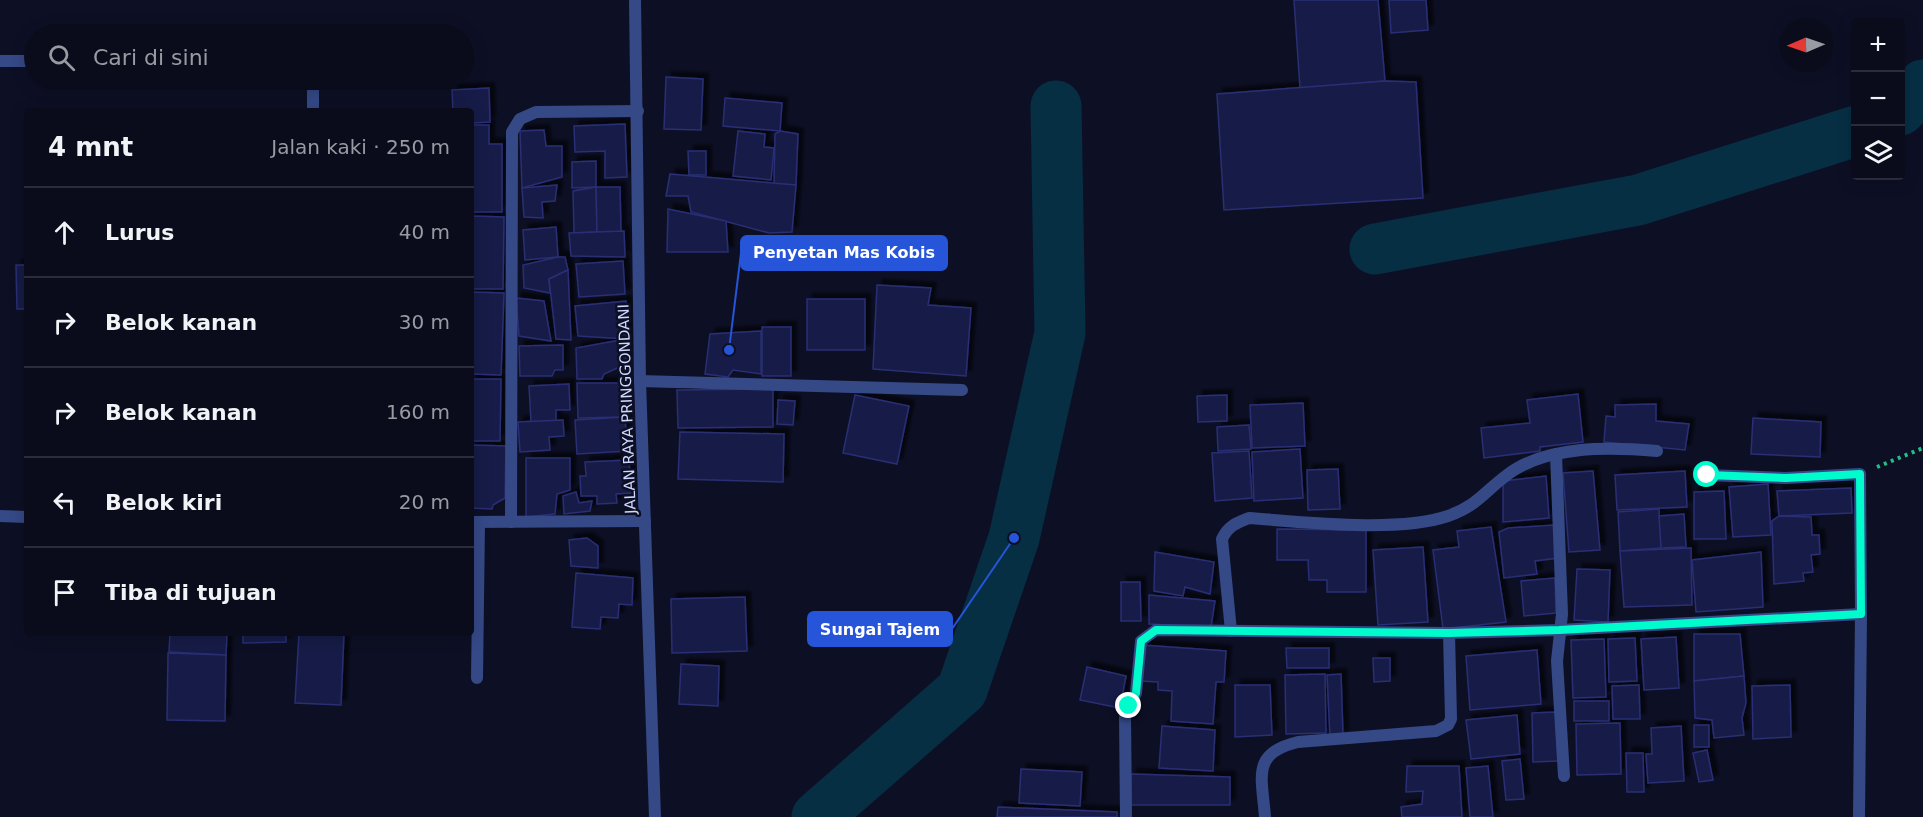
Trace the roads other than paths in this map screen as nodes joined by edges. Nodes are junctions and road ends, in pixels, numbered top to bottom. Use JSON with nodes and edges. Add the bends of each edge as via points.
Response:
{"nodes":[{"id":1,"x":635,"y":0,"type":"edge"},
{"id":2,"x":0,"y":61,"type":"edge"},
{"id":3,"x":24,"y":61,"type":"edge"},
{"id":4,"x":313,"y":90,"type":"edge"},
{"id":5,"x":313,"y":108,"type":"edge"},
{"id":6,"x":638,"y":111,"type":"junction"},
{"id":7,"x":640,"y":381,"type":"junction"},
{"id":8,"x":962,"y":390,"type":"dead end"},
{"id":9,"x":1656,"y":451,"type":"dead end"},
{"id":10,"x":1556,"y":454,"type":"junction"},
{"id":11,"x":1707,"y":475,"type":"dead end"},
{"id":12,"x":0,"y":516,"type":"edge"},
{"id":13,"x":24,"y":517,"type":"edge"},
{"id":14,"x":645,"y":521,"type":"junction"},
{"id":15,"x":475,"y":522,"type":"edge"},
{"id":16,"x":511,"y":522,"type":"junction"},
{"id":17,"x":1861,"y":614,"type":"junction"},
{"id":18,"x":1559,"y":630,"type":"junction"},
{"id":19,"x":1231,"y":632,"type":"junction"},
{"id":20,"x":1449,"y":633,"type":"junction"},
{"id":21,"x":477,"y":678,"type":"dead end"},
{"id":22,"x":1564,"y":776,"type":"dead end"},
{"id":23,"x":655,"y":817,"type":"edge"},
{"id":24,"x":1126,"y":817,"type":"edge"},
{"id":25,"x":1264,"y":817,"type":"edge"},
{"id":26,"x":1859,"y":817,"type":"edge"}],
"edges":[{"from":1,"to":6,"type":"street","name":"JALAN RAYA PRINGGONDANI"},
{"from":2,"to":3,"type":"street"},
{"from":4,"to":5,"type":"street"},
{"from":6,"to":7,"type":"street","name":"JALAN RAYA PRINGGONDANI"},
{"from":6,"to":16,"type":"street","via":[[536,112],[520,118],[512,132]]},
{"from":7,"to":8,"type":"street"},
{"from":7,"to":14,"type":"street","name":"JALAN RAYA PRINGGONDANI"},
{"from":9,"to":10,"type":"street","via":[[1622,448]]},
{"from":10,"to":18,"type":"street","via":[[1562,614]]},
{"from":10,"to":19,"type":"street","via":[[1528,462],[1508,474],[1470,508],[1446,517],[1411,523],[1249,518],[1238,522],[1226,530],[1222,539]]},
{"from":11,"to":17,"type":"street","via":[[1786,478],[1860,474]]},
{"from":12,"to":13,"type":"street"},
{"from":14,"to":16,"type":"street"},
{"from":14,"to":23,"type":"street","name":"JALAN RAYA PRINGGONDANI"},
{"from":15,"to":16,"type":"street"},
{"from":15,"to":21,"type":"street"},
{"from":17,"to":18,"type":"street"},
{"from":17,"to":26,"type":"street"},
{"from":18,"to":20,"type":"street"},
{"from":18,"to":22,"type":"street"},
{"from":19,"to":20,"type":"street"},
{"from":19,"to":24,"type":"street","via":[[1156,630],[1141,641],[1136,693],[1125,717]]},
{"from":20,"to":25,"type":"street","via":[[1448,725],[1436,731],[1298,742],[1279,747],[1266,757],[1262,772]]}]}
